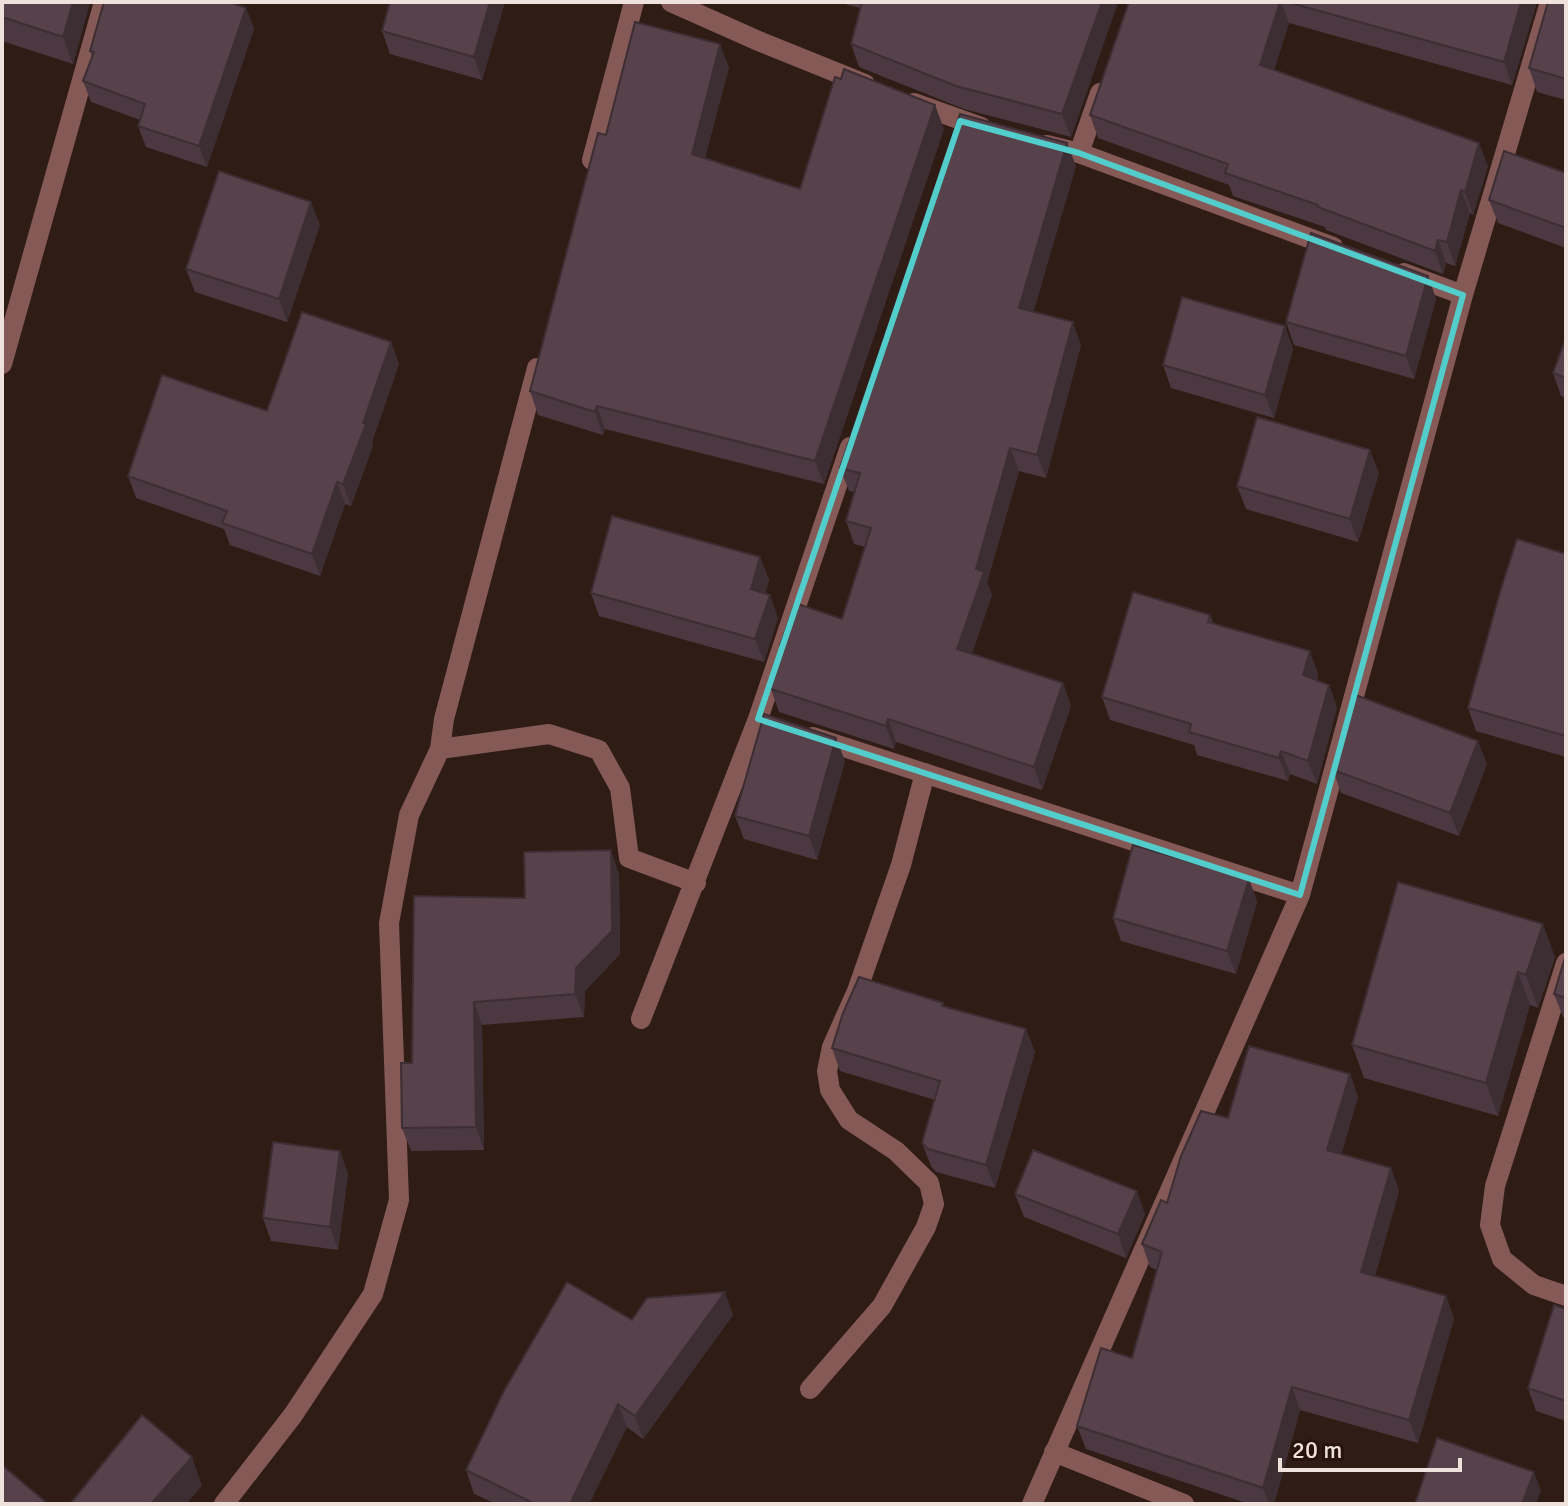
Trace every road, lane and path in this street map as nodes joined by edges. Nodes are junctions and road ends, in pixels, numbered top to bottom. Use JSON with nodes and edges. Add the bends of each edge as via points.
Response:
{"nodes":[{"id":1,"x":104,"y":2,"type":"edge"},
{"id":2,"x":634,"y":2,"type":"edge"},
{"id":3,"x":671,"y":2,"type":"edge"},
{"id":4,"x":1550,"y":2,"type":"edge"},
{"id":5,"x":1108,"y":71,"type":"edge"},
{"id":6,"x":1005,"y":133,"type":"edge"},
{"id":7,"x":1035,"y":141,"type":"edge"},
{"id":8,"x":1079,"y":153,"type":"junction"},
{"id":9,"x":585,"y":184,"type":"edge"},
{"id":10,"x":1345,"y":251,"type":"edge"},
{"id":11,"x":1390,"y":267,"type":"edge"},
{"id":12,"x":1463,"y":295,"type":"junction"},
{"id":13,"x":541,"y":351,"type":"edge"},
{"id":14,"x":2,"y":364,"type":"edge"},
{"id":15,"x":854,"y":435,"type":"edge"},
{"id":16,"x":773,"y":724,"type":"junction"},
{"id":17,"x":440,"y":749,"type":"junction"},
{"id":18,"x":925,"y":773,"type":"junction"},
{"id":19,"x":696,"y":883,"type":"junction"},
{"id":20,"x":1300,"y":895,"type":"junction"},
{"id":21,"x":1566,"y":963,"type":"edge"},
{"id":22,"x":641,"y":1019,"type":"dead end"},
{"id":23,"x":1566,"y":1296,"type":"edge"},
{"id":24,"x":810,"y":1389,"type":"dead end"},
{"id":25,"x":1054,"y":1452,"type":"junction"},
{"id":26,"x":224,"y":1504,"type":"edge"},
{"id":27,"x":1032,"y":1504,"type":"edge"},
{"id":28,"x":1184,"y":1504,"type":"edge"}],
"edges":[{"from":1,"to":14,"type":"street"},
{"from":2,"to":9,"type":"street"},
{"from":3,"to":6,"type":"street","via":[[958,129]]},
{"from":4,"to":12,"type":"street"},
{"from":5,"to":8,"type":"street"},
{"from":7,"to":8,"type":"street"},
{"from":8,"to":10,"type":"street"},
{"from":11,"to":12,"type":"street"},
{"from":12,"to":20,"type":"street"},
{"from":13,"to":17,"type":"street"},
{"from":15,"to":16,"type":"street"},
{"from":16,"to":18,"type":"street"},
{"from":16,"to":19,"type":"street"},
{"from":17,"to":19,"type":"street","via":[[549,734],[599,750],[620,788],[629,858]]},
{"from":17,"to":26,"type":"street","via":[[409,815],[389,923],[399,1200],[373,1294],[293,1415]]},
{"from":18,"to":20,"type":"street"},
{"from":18,"to":24,"type":"street","via":[[901,865],[827,1071],[830,1090],[849,1120],[896,1151],[929,1183],[934,1204],[882,1306]]},
{"from":19,"to":22,"type":"street"},
{"from":20,"to":25,"type":"street"},
{"from":21,"to":23,"type":"street","via":[[1495,1186],[1490,1225],[1502,1259],[1534,1285]]},
{"from":25,"to":27,"type":"street"},
{"from":25,"to":28,"type":"street"}]}
